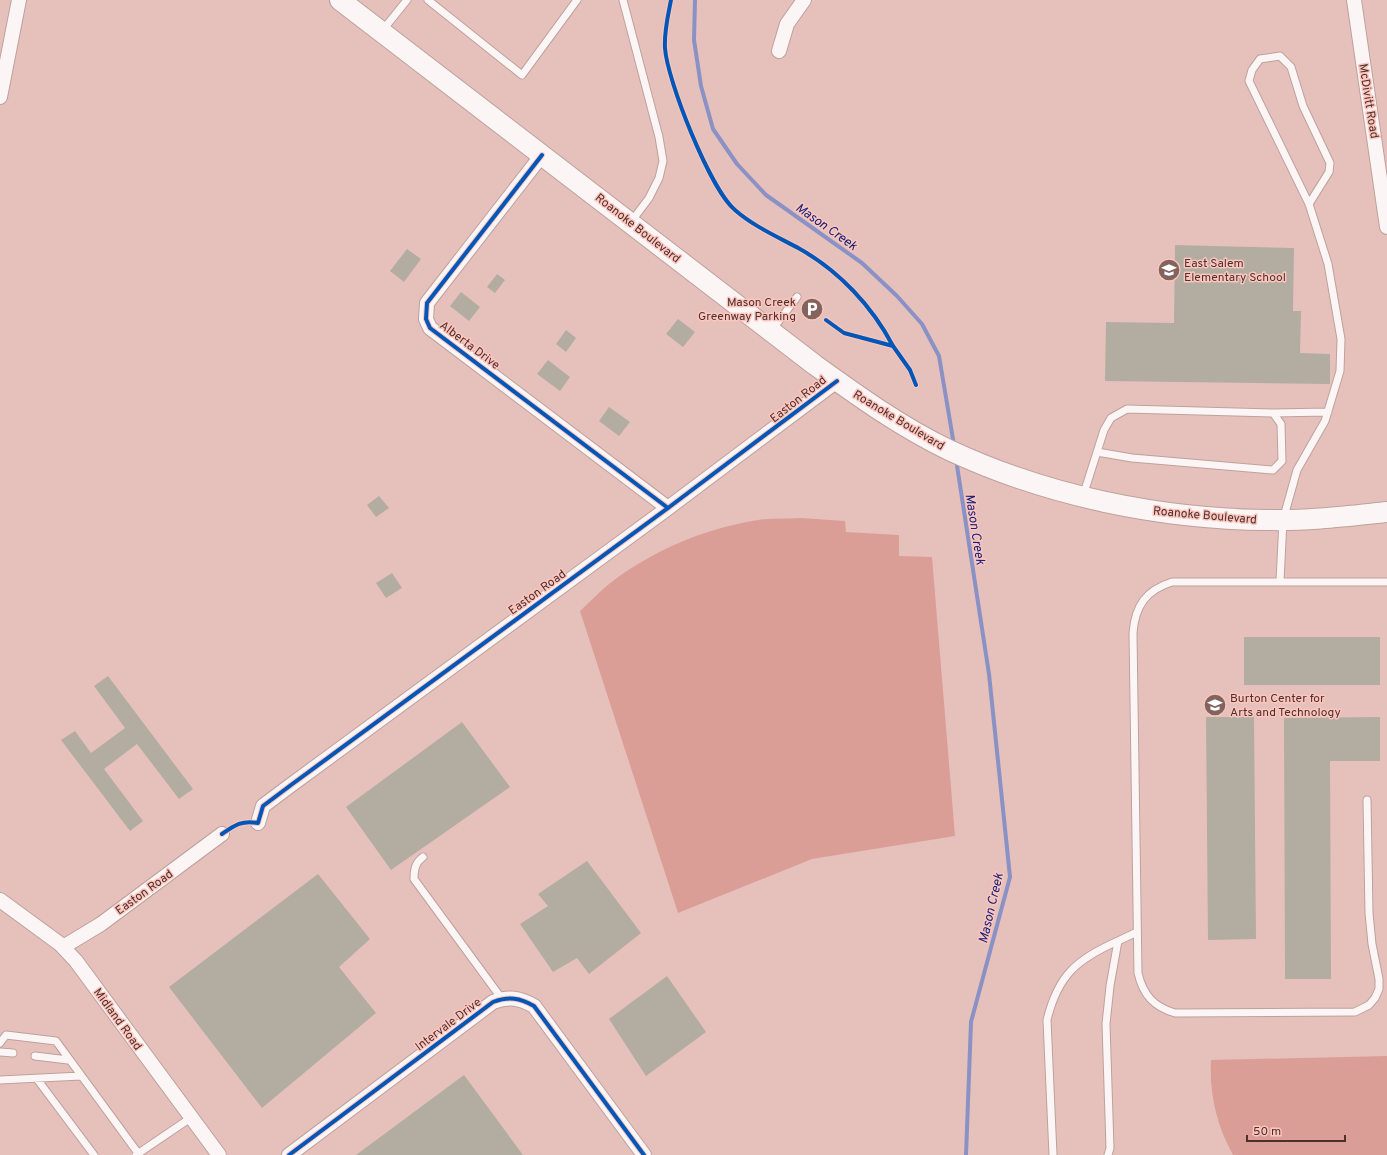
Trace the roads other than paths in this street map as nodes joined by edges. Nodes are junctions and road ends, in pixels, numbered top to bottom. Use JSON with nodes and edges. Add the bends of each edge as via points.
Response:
{"nodes":[{"id":1,"x":19,"y":0,"type":"edge"},
{"id":2,"x":340,"y":0,"type":"edge"},
{"id":3,"x":407,"y":0,"type":"edge"},
{"id":4,"x":428,"y":0,"type":"edge"},
{"id":5,"x":577,"y":0,"type":"edge"},
{"id":6,"x":623,"y":0,"type":"edge"},
{"id":7,"x":804,"y":0,"type":"edge"},
{"id":8,"x":1354,"y":0,"type":"edge"},
{"id":9,"x":382,"y":31,"type":"junction"},
{"id":10,"x":779,"y":51,"type":"dead end"},
{"id":11,"x":0,"y":97,"type":"edge"},
{"id":12,"x":542,"y":155,"type":"junction"},
{"id":13,"x":1309,"y":204,"type":"junction"},
{"id":14,"x":630,"y":223,"type":"junction"},
{"id":15,"x":1387,"y":227,"type":"edge"},
{"id":16,"x":797,"y":297,"type":"dead end"},
{"id":17,"x":770,"y":331,"type":"junction"},
{"id":18,"x":837,"y":381,"type":"junction"},
{"id":19,"x":1328,"y":412,"type":"junction"},
{"id":20,"x":1273,"y":413,"type":"junction"},
{"id":21,"x":1097,"y":452,"type":"junction"},
{"id":22,"x":1083,"y":496,"type":"junction"},
{"id":23,"x":668,"y":508,"type":"junction"},
{"id":24,"x":1387,"y":512,"type":"edge"},
{"id":25,"x":1283,"y":520,"type":"junction"},
{"id":26,"x":1280,"y":581,"type":"junction"},
{"id":27,"x":1387,"y":582,"type":"edge"},
{"id":28,"x":1367,"y":800,"type":"dead end"},
{"id":29,"x":258,"y":823,"type":"dead end"},
{"id":30,"x":222,"y":834,"type":"dead end"},
{"id":31,"x":423,"y":857,"type":"dead end"},
{"id":32,"x":0,"y":900,"type":"edge"},
{"id":33,"x":1137,"y":932,"type":"junction"},
{"id":34,"x":1118,"y":941,"type":"junction"},
{"id":35,"x":63,"y":947,"type":"junction"},
{"id":36,"x":502,"y":999,"type":"junction"},
{"id":37,"x":0,"y":1043,"type":"edge"},
{"id":38,"x":0,"y":1052,"type":"edge"},
{"id":39,"x":13,"y":1053,"type":"dead end"},
{"id":40,"x":35,"y":1056,"type":"dead end"},
{"id":41,"x":68,"y":1060,"type":"junction"},
{"id":42,"x":81,"y":1076,"type":"junction"},
{"id":43,"x":37,"y":1079,"type":"junction"},
{"id":44,"x":0,"y":1080,"type":"edge"},
{"id":45,"x":192,"y":1117,"type":"junction"},
{"id":46,"x":137,"y":1154,"type":"edge"},
{"id":47,"x":94,"y":1155,"type":"edge"},
{"id":48,"x":219,"y":1155,"type":"edge"},
{"id":49,"x":289,"y":1155,"type":"edge"},
{"id":50,"x":644,"y":1155,"type":"edge"},
{"id":51,"x":1052,"y":1155,"type":"edge"},
{"id":52,"x":1108,"y":1155,"type":"edge"}],
"edges":[{"from":1,"to":11,"type":"street"},
{"from":2,"to":9,"type":"main road","name":"Roanoke Boulevard"},
{"from":3,"to":9,"type":"lane"},
{"from":4,"to":5,"type":"lane","via":[[522,75]]},
{"from":6,"to":14,"type":"lane","via":[[663,161],[659,178],[649,198]]},
{"from":7,"to":10,"type":"street","via":[[787,24]]},
{"from":8,"to":15,"type":"street","name":"McDivitt Road"},
{"from":9,"to":12,"type":"main road","name":"Roanoke Boulevard"},
{"from":12,"to":14,"type":"main road","name":"Roanoke Boulevard"},
{"from":12,"to":23,"type":"street","name":"Alberta Drive","via":[[427,303],[426,319],[430,328]]},
{"from":13,"to":13,"type":"lane","via":[[1329,172],[1330,163],[1303,106],[1291,67],[1280,56],[1260,59],[1252,70],[1249,81]]},
{"from":13,"to":19,"type":"lane","via":[[1328,264],[1341,339],[1340,371]]},
{"from":14,"to":17,"type":"main road","name":"Roanoke Boulevard"},
{"from":16,"to":17,"type":"lane"},
{"from":17,"to":18,"type":"main road","name":"Roanoke Boulevard"},
{"from":18,"to":22,"type":"main road","name":"Roanoke Boulevard","via":[[880,411],[948,450],[1038,484]]},
{"from":18,"to":23,"type":"street","name":"Easton Road"},
{"from":19,"to":20,"type":"lane"},
{"from":19,"to":25,"type":"lane","via":[[1297,470]]},
{"from":20,"to":21,"type":"lane","via":[[1127,410],[1111,418]]},
{"from":20,"to":21,"type":"lane","via":[[1281,424],[1282,461],[1273,470],[1132,458]]},
{"from":21,"to":22,"type":"lane"},
{"from":22,"to":25,"type":"main road","name":"Roanoke Boulevard","via":[[1148,510],[1196,516]]},
{"from":23,"to":29,"type":"street","name":"Easton Road","via":[[268,802],[263,806]]},
{"from":24,"to":25,"type":"main road","name":"Roanoke Boulevard"},
{"from":25,"to":26,"type":"lane"},
{"from":26,"to":27,"type":"lane"},
{"from":26,"to":33,"type":"lane","via":[[1172,582],[1152,591],[1139,606],[1133,633]]},
{"from":28,"to":33,"type":"lane","via":[[1369,913],[1379,989],[1375,998],[1364,1008],[1356,1012],[1175,1013],[1164,1010],[1150,999],[1140,985]]},
{"from":30,"to":35,"type":"street","name":"Easton Road","via":[[101,924]]},
{"from":31,"to":36,"type":"lane","via":[[417,863],[414,879]]},
{"from":32,"to":35,"type":"street","name":"Midland Road"},
{"from":33,"to":34,"type":"lane"},
{"from":34,"to":51,"type":"lane","via":[[1080,961],[1065,977],[1051,1001],[1047,1020]]},
{"from":34,"to":52,"type":"lane","via":[[1106,1024],[1110,1148]]},
{"from":35,"to":45,"type":"street","name":"Midland Road","via":[[103,996]]},
{"from":36,"to":49,"type":"street","name":"Intervale Drive","via":[[494,1002]]},
{"from":36,"to":50,"type":"street","via":[[517,998],[534,1006]]},
{"from":37,"to":41,"type":"lane","via":[[6,1035],[56,1041]]},
{"from":38,"to":39,"type":"lane"},
{"from":40,"to":41,"type":"lane"},
{"from":41,"to":42,"type":"lane"},
{"from":42,"to":43,"type":"lane"},
{"from":42,"to":46,"type":"lane"},
{"from":43,"to":44,"type":"lane"},
{"from":43,"to":47,"type":"lane"},
{"from":45,"to":46,"type":"lane"},
{"from":45,"to":48,"type":"street","name":"Midland Road"}]}
